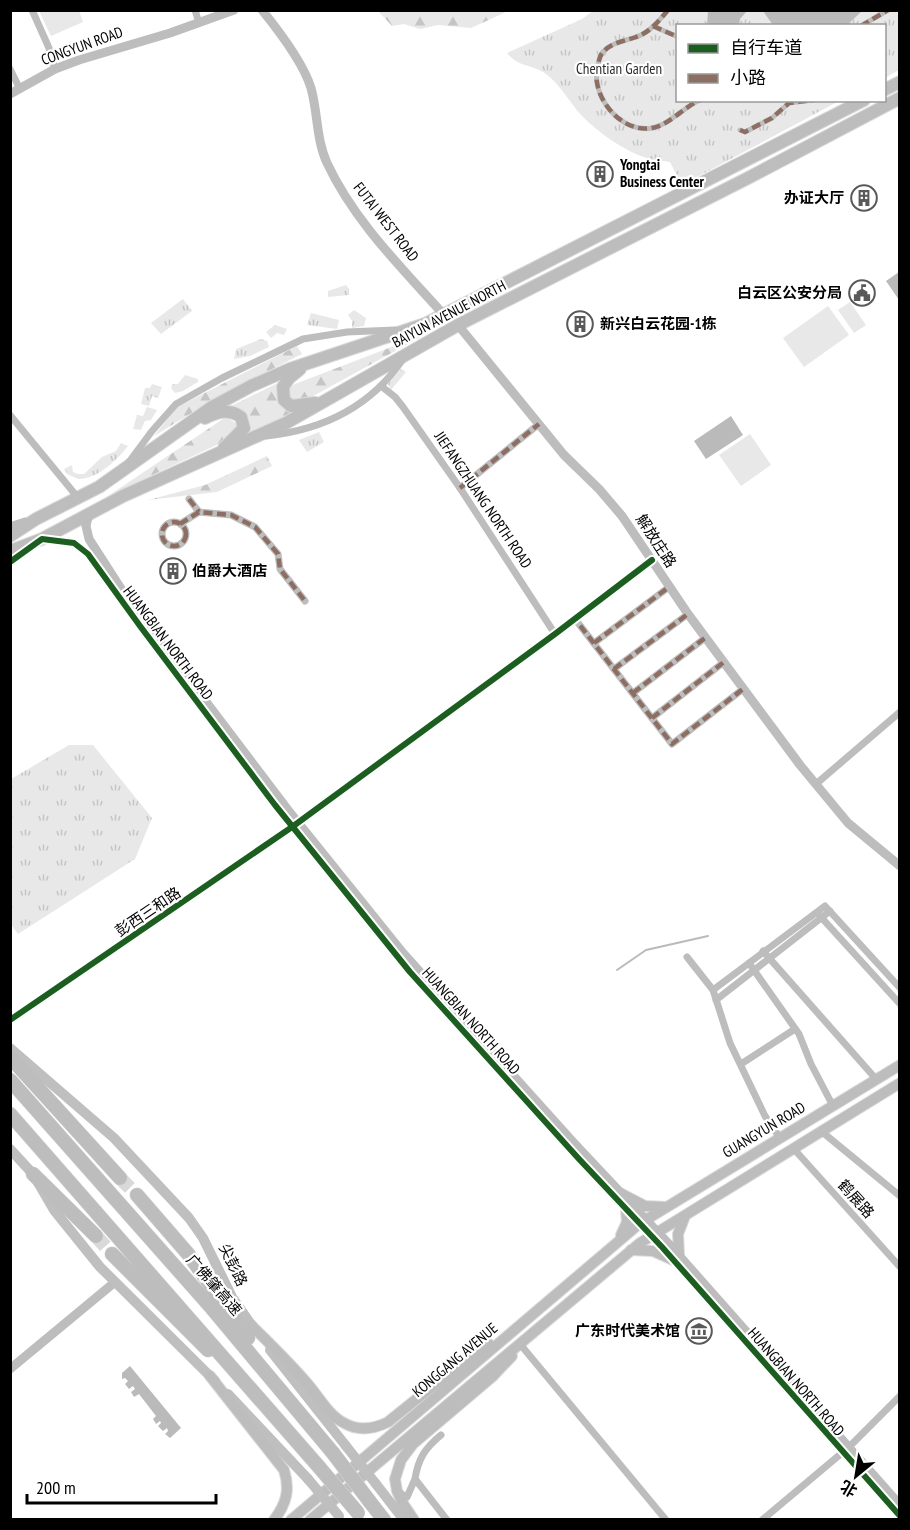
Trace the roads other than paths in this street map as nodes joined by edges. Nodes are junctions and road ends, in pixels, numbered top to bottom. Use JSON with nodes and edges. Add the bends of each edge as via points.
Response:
{"nodes":[{"id":1,"x":32,"y":10,"type":"edge"},
{"id":2,"x":195,"y":10,"type":"edge"},
{"id":3,"x":234,"y":10,"type":"edge"},
{"id":4,"x":262,"y":10,"type":"edge"},
{"id":5,"x":668,"y":10,"type":"edge"},
{"id":6,"x":888,"y":10,"type":"edge"},
{"id":7,"x":199,"y":23,"type":"junction"},
{"id":8,"x":864,"y":24,"type":"edge"},
{"id":9,"x":653,"y":26,"type":"junction"},
{"id":10,"x":676,"y":36,"type":"edge"},
{"id":11,"x":10,"y":69,"type":"edge"},
{"id":12,"x":55,"y":69,"type":"junction"},
{"id":13,"x":900,"y":82,"type":"edge"},
{"id":14,"x":21,"y":88,"type":"junction"},
{"id":15,"x":886,"y":89,"type":"edge"},
{"id":16,"x":10,"y":94,"type":"edge"},
{"id":17,"x":898,"y":101,"type":"edge"},
{"id":18,"x":696,"y":102,"type":"edge"},
{"id":19,"x":797,"y":102,"type":"edge"},
{"id":20,"x":860,"y":102,"type":"edge"},
{"id":21,"x":740,"y":130,"type":"dead end"},
{"id":22,"x":444,"y":315,"type":"junction"},
{"id":23,"x":458,"y":325,"type":"junction"},
{"id":24,"x":412,"y":329,"type":"junction"},
{"id":25,"x":406,"y":353,"type":"junction"},
{"id":26,"x":308,"y":363,"type":"junction"},
{"id":27,"x":381,"y":386,"type":"junction"},
{"id":28,"x":328,"y":400,"type":"junction"},
{"id":29,"x":10,"y":415,"type":"edge"},
{"id":30,"x":539,"y":424,"type":"junction"},
{"id":31,"x":186,"y":426,"type":"junction"},
{"id":32,"x":257,"y":437,"type":"junction"},
{"id":33,"x":215,"y":457,"type":"junction"},
{"id":34,"x":121,"y":473,"type":"junction"},
{"id":35,"x":460,"y":488,"type":"junction"},
{"id":36,"x":79,"y":499,"type":"junction"},
{"id":37,"x":189,"y":499,"type":"dead end"},
{"id":38,"x":199,"y":512,"type":"junction"},
{"id":39,"x":89,"y":513,"type":"junction"},
{"id":40,"x":36,"y":519,"type":"junction"},
{"id":41,"x":180,"y":524,"type":"dead end"},
{"id":42,"x":10,"y":527,"type":"edge"},
{"id":43,"x":10,"y":536,"type":"edge"},
{"id":44,"x":42,"y":539,"type":"junction"},
{"id":45,"x":10,"y":551,"type":"edge"},
{"id":46,"x":652,"y":560,"type":"junction"},
{"id":47,"x":10,"y":562,"type":"edge"},
{"id":48,"x":669,"y":587,"type":"junction"},
{"id":49,"x":305,"y":601,"type":"dead end"},
{"id":50,"x":688,"y":614,"type":"junction"},
{"id":51,"x":575,"y":619,"type":"junction"},
{"id":52,"x":555,"y":634,"type":"junction"},
{"id":53,"x":705,"y":638,"type":"junction"},
{"id":54,"x":594,"y":643,"type":"junction"},
{"id":55,"x":724,"y":662,"type":"junction"},
{"id":56,"x":614,"y":669,"type":"junction"},
{"id":57,"x":743,"y":689,"type":"junction"},
{"id":58,"x":633,"y":693,"type":"junction"},
{"id":59,"x":900,"y":712,"type":"edge"},
{"id":60,"x":652,"y":718,"type":"junction"},
{"id":61,"x":816,"y":784,"type":"junction"},
{"id":62,"x":295,"y":825,"type":"junction"},
{"id":63,"x":900,"y":866,"type":"edge"},
{"id":64,"x":819,"y":915,"type":"junction"},
{"id":65,"x":763,"y":951,"type":"junction"},
{"id":66,"x":687,"y":957,"type":"dead end"},
{"id":67,"x":769,"y":958,"type":"junction"},
{"id":68,"x":749,"y":963,"type":"junction"},
{"id":69,"x":900,"y":988,"type":"edge"},
{"id":70,"x":713,"y":990,"type":"junction"},
{"id":71,"x":716,"y":1000,"type":"junction"},
{"id":72,"x":900,"y":1004,"type":"edge"},
{"id":73,"x":10,"y":1020,"type":"edge"},
{"id":74,"x":795,"y":1029,"type":"junction"},
{"id":75,"x":10,"y":1048,"type":"edge"},
{"id":76,"x":10,"y":1056,"type":"edge"},
{"id":77,"x":741,"y":1065,"type":"junction"},
{"id":78,"x":900,"y":1065,"type":"edge"},
{"id":79,"x":876,"y":1079,"type":"junction"},
{"id":80,"x":13,"y":1082,"type":"edge"},
{"id":81,"x":900,"y":1083,"type":"edge"},
{"id":82,"x":832,"y":1106,"type":"junction"},
{"id":83,"x":10,"y":1114,"type":"edge"},
{"id":84,"x":821,"y":1131,"type":"junction"},
{"id":85,"x":780,"y":1138,"type":"junction"},
{"id":86,"x":793,"y":1148,"type":"junction"},
{"id":87,"x":10,"y":1149,"type":"edge"},
{"id":88,"x":33,"y":1174,"type":"junction"},
{"id":89,"x":120,"y":1178,"type":"tunnel mouth"},
{"id":90,"x":696,"y":1189,"type":"junction"},
{"id":91,"x":620,"y":1192,"type":"junction"},
{"id":92,"x":137,"y":1195,"type":"tunnel mouth"},
{"id":93,"x":900,"y":1196,"type":"edge"},
{"id":94,"x":705,"y":1204,"type":"junction"},
{"id":95,"x":666,"y":1207,"type":"junction"},
{"id":96,"x":626,"y":1210,"type":"junction"},
{"id":97,"x":685,"y":1216,"type":"junction"},
{"id":98,"x":642,"y":1222,"type":"junction"},
{"id":99,"x":654,"y":1234,"type":"junction"},
{"id":100,"x":96,"y":1236,"type":"tunnel mouth"},
{"id":101,"x":620,"y":1238,"type":"junction"},
{"id":102,"x":631,"y":1250,"type":"junction"},
{"id":103,"x":112,"y":1254,"type":"tunnel mouth"},
{"id":104,"x":676,"y":1257,"type":"junction"},
{"id":105,"x":593,"y":1262,"type":"junction"},
{"id":106,"x":900,"y":1268,"type":"edge"},
{"id":107,"x":602,"y":1275,"type":"junction"},
{"id":108,"x":115,"y":1282,"type":"junction"},
{"id":109,"x":251,"y":1325,"type":"junction"},
{"id":110,"x":511,"y":1333,"type":"junction"},
{"id":111,"x":520,"y":1344,"type":"junction"},
{"id":112,"x":10,"y":1368,"type":"edge"},
{"id":113,"x":235,"y":1370,"type":"junction"},
{"id":114,"x":210,"y":1376,"type":"junction"},
{"id":115,"x":900,"y":1396,"type":"edge"},
{"id":116,"x":310,"y":1425,"type":"junction"},
{"id":117,"x":441,"y":1435,"type":"dead end"},
{"id":118,"x":846,"y":1450,"type":"junction"},
{"id":119,"x":416,"y":1479,"type":"junction"},
{"id":120,"x":397,"y":1491,"type":"junction"},
{"id":121,"x":900,"y":1505,"type":"edge"},
{"id":122,"x":360,"y":1516,"type":"edge"},
{"id":123,"x":900,"y":1516,"type":"edge"},
{"id":124,"x":341,"y":1518,"type":"edge"},
{"id":125,"x":274,"y":1520,"type":"edge"},
{"id":126,"x":291,"y":1520,"type":"edge"},
{"id":127,"x":310,"y":1520,"type":"edge"},
{"id":128,"x":384,"y":1520,"type":"edge"},
{"id":129,"x":404,"y":1520,"type":"edge"},
{"id":130,"x":414,"y":1520,"type":"edge"},
{"id":131,"x":447,"y":1520,"type":"edge"},
{"id":132,"x":666,"y":1520,"type":"edge"},
{"id":133,"x":762,"y":1520,"type":"edge"}],
"edges":[{"from":1,"to":12,"type":"street"},
{"from":2,"to":7,"type":"street"},
{"from":3,"to":7,"type":"street","name":"CONGYUN ROAD"},
{"from":4,"to":22,"type":"street","name":"FUTAI WEST ROAD","via":[[306,76],[322,150],[350,205]]},
{"from":5,"to":9,"type":"street"},
{"from":6,"to":8,"type":"street"},
{"from":7,"to":12,"type":"street","name":"CONGYUN ROAD"},
{"from":9,"to":10,"type":"street"},
{"from":9,"to":18,"type":"street","via":[[601,53],[595,76],[605,102],[620,120],[653,128]]},
{"from":11,"to":14,"type":"street"},
{"from":12,"to":14,"type":"street","name":"CONGYUN ROAD"},
{"from":13,"to":15,"type":"highway"},
{"from":14,"to":16,"type":"street","name":"CONGYUN ROAD"},
{"from":17,"to":23,"type":"highway","name":"BAIYUN AVENUE NORTH"},
{"from":19,"to":21,"type":"street","via":[[789,103],[772,118],[745,132]]},
{"from":20,"to":22,"type":"highway","name":"BAIYUN AVENUE NORTH"},
{"from":22,"to":24,"type":"highway","name":"BAIYUN AVENUE NORTH"},
{"from":23,"to":25,"type":"highway","name":"BAIYUN AVENUE NORTH"},
{"from":23,"to":30,"type":"street","name":"解放庄路"},
{"from":24,"to":26,"type":"highway","name":"BAIYUN AVENUE NORTH"},
{"from":24,"to":34,"type":"street","via":[[320,335],[279,350],[176,404]]},
{"from":25,"to":27,"type":"street"},
{"from":25,"to":28,"type":"highway","name":"BAIYUN AVENUE NORTH"},
{"from":26,"to":28,"type":"highway","via":[[286,383],[284,400],[291,406]]},
{"from":26,"to":31,"type":"highway","name":"BAIYUN AVENUE NORTH","via":[[275,374],[228,398]]},
{"from":27,"to":32,"type":"street","via":[[321,425]]},
{"from":27,"to":35,"type":"street","name":"JIEFANGZHUANG NORTH ROAD","via":[[399,402]]},
{"from":28,"to":32,"type":"highway","name":"BAIYUN AVENUE NORTH"},
{"from":29,"to":36,"type":"street"},
{"from":30,"to":35,"type":"street"},
{"from":30,"to":46,"type":"street","name":"解放庄路","via":[[610,501]]},
{"from":31,"to":33,"type":"highway","via":[[221,412],[241,417],[244,428]]},
{"from":31,"to":34,"type":"highway","name":"BAIYUN AVENUE NORTH"},
{"from":32,"to":33,"type":"highway","name":"BAIYUN AVENUE NORTH"},
{"from":33,"to":39,"type":"highway","name":"BAIYUN AVENUE NORTH"},
{"from":34,"to":36,"type":"highway","name":"BAIYUN AVENUE NORTH"},
{"from":35,"to":52,"type":"street","name":"JIEFANGZHUANG NORTH ROAD"},
{"from":36,"to":40,"type":"highway","name":"BAIYUN AVENUE NORTH"},
{"from":37,"to":38,"type":"street"},
{"from":38,"to":41,"type":"street"},
{"from":38,"to":49,"type":"street","via":[[231,514],[255,527],[278,554],[280,570]]},
{"from":39,"to":44,"type":"highway","name":"BAIYUN AVENUE NORTH"},
{"from":39,"to":62,"type":"street","name":"HUANGBIAN NORTH ROAD","via":[[87,533],[100,558]]},
{"from":40,"to":42,"type":"street"},
{"from":40,"to":43,"type":"highway","name":"BAIYUN AVENUE NORTH"},
{"from":44,"to":45,"type":"highway","name":"BAIYUN AVENUE NORTH"},
{"from":44,"to":47,"type":"street"},
{"from":44,"to":62,"type":"street","name":"HUANGBIAN NORTH ROAD","via":[[74,543],[88,554]]},
{"from":46,"to":48,"type":"street","name":"解放庄路"},
{"from":46,"to":51,"type":"street","name":"彭西三和路"},
{"from":48,"to":50,"type":"street","name":"解放庄路"},
{"from":48,"to":54,"type":"street"},
{"from":50,"to":53,"type":"street","name":"解放庄路"},
{"from":50,"to":56,"type":"street"},
{"from":51,"to":52,"type":"street","name":"彭西三和路"},
{"from":51,"to":54,"type":"street"},
{"from":52,"to":62,"type":"street","name":"彭西三和路"},
{"from":53,"to":55,"type":"street","name":"解放庄路"},
{"from":53,"to":58,"type":"street"},
{"from":54,"to":56,"type":"street"},
{"from":55,"to":57,"type":"street","name":"解放庄路"},
{"from":55,"to":60,"type":"street"},
{"from":56,"to":58,"type":"street"},
{"from":57,"to":60,"type":"street","via":[[672,744]]},
{"from":57,"to":61,"type":"street","name":"解放庄路"},
{"from":58,"to":60,"type":"street"},
{"from":59,"to":61,"type":"street"},
{"from":61,"to":63,"type":"street","name":"解放庄路","via":[[848,823]]},
{"from":62,"to":73,"type":"street","name":"彭西三和路"},
{"from":62,"to":91,"type":"street","name":"HUANGBIAN NORTH ROAD","via":[[423,976]]},
{"from":62,"to":96,"type":"street","name":"HUANGBIAN NORTH ROAD","via":[[410,972]]},
{"from":64,"to":65,"type":"street"},
{"from":64,"to":67,"type":"street"},
{"from":64,"to":69,"type":"street","via":[[825,906]]},
{"from":64,"to":72,"type":"street"},
{"from":65,"to":67,"type":"street"},
{"from":65,"to":68,"type":"street"},
{"from":66,"to":70,"type":"street"},
{"from":67,"to":71,"type":"street"},
{"from":67,"to":79,"type":"street"},
{"from":68,"to":70,"type":"street"},
{"from":68,"to":74,"type":"street"},
{"from":70,"to":71,"type":"street"},
{"from":71,"to":77,"type":"street"},
{"from":74,"to":77,"type":"street"},
{"from":74,"to":82,"type":"street"},
{"from":75,"to":109,"type":"main road","name":"尖彭路","via":[[114,1137],[189,1218]]},
{"from":76,"to":89,"type":"highway"},
{"from":77,"to":85,"type":"street"},
{"from":78,"to":79,"type":"main road","name":"GUANGYUN ROAD"},
{"from":79,"to":82,"type":"main road","name":"GUANGYUN ROAD"},
{"from":80,"to":116,"type":"highway","name":"广佛肇高速"},
{"from":81,"to":84,"type":"main road","name":"GUANGYUN ROAD"},
{"from":82,"to":85,"type":"main road","name":"GUANGYUN ROAD"},
{"from":83,"to":113,"type":"highway"},
{"from":84,"to":86,"type":"main road","name":"GUANGYUN ROAD"},
{"from":84,"to":93,"type":"street"},
{"from":85,"to":90,"type":"main road","name":"GUANGYUN ROAD"},
{"from":86,"to":94,"type":"main road","name":"GUANGYUN ROAD"},
{"from":86,"to":106,"type":"street","name":"鹤展路"},
{"from":87,"to":88,"type":"main road"},
{"from":88,"to":100,"type":"highway"},
{"from":88,"to":108,"type":"main road","via":[[54,1210]]},
{"from":90,"to":94,"type":"main road"},
{"from":90,"to":95,"type":"main road","name":"GUANGYUN ROAD"},
{"from":91,"to":95,"type":"main road","via":[[645,1206]]},
{"from":91,"to":98,"type":"street","name":"HUANGBIAN NORTH ROAD"},
{"from":92,"to":116,"type":"highway","via":[[189,1255]]},
{"from":94,"to":97,"type":"main road","name":"GUANGYUN ROAD"},
{"from":95,"to":98,"type":"main road","name":"GUANGYUN ROAD"},
{"from":96,"to":98,"type":"street","name":"HUANGBIAN NORTH ROAD"},
{"from":96,"to":101,"type":"main road","via":[[627,1222]]},
{"from":97,"to":99,"type":"main road","name":"GUANGYUN ROAD"},
{"from":97,"to":104,"type":"main road"},
{"from":98,"to":99,"type":"street","name":"HUANGBIAN NORTH ROAD"},
{"from":98,"to":101,"type":"main road","name":"KONGGANG AVENUE"},
{"from":99,"to":102,"type":"main road","name":"KONGGANG AVENUE"},
{"from":99,"to":104,"type":"street","name":"HUANGBIAN NORTH ROAD"},
{"from":101,"to":105,"type":"main road","name":"KONGGANG AVENUE"},
{"from":102,"to":104,"type":"main road"},
{"from":102,"to":107,"type":"main road","name":"KONGGANG AVENUE"},
{"from":103,"to":113,"type":"highway","via":[[204,1347]]},
{"from":104,"to":118,"type":"street","name":"HUANGBIAN NORTH ROAD"},
{"from":105,"to":107,"type":"main road"},
{"from":105,"to":110,"type":"main road","name":"KONGGANG AVENUE"},
{"from":107,"to":111,"type":"main road","name":"KONGGANG AVENUE"},
{"from":108,"to":112,"type":"street"},
{"from":108,"to":114,"type":"main road"},
{"from":109,"to":110,"type":"main road","via":[[335,1417],[364,1429],[388,1422],[477,1351]]},
{"from":109,"to":129,"type":"main road","name":"尖彭路","bridge":true},
{"from":110,"to":126,"type":"main road","name":"KONGGANG AVENUE"},
{"from":111,"to":120,"type":"main road","via":[[509,1361],[406,1452],[397,1467]]},
{"from":111,"to":127,"type":"main road","name":"KONGGANG AVENUE"},
{"from":111,"to":132,"type":"street"},
{"from":113,"to":122,"type":"highway","bridge":true},
{"from":114,"to":124,"type":"main road","bridge":true,"via":[[253,1418]]},
{"from":114,"to":125,"type":"main road","via":[[284,1470],[288,1492]]},
{"from":115,"to":118,"type":"street"},
{"from":116,"to":128,"type":"highway","name":"广佛肇高速","bridge":true},
{"from":117,"to":119,"type":"street","via":[[420,1456]]},
{"from":118,"to":121,"type":"street","name":"HUANGBIAN NORTH ROAD"},
{"from":118,"to":123,"type":"street","name":"HUANGBIAN NORTH ROAD"},
{"from":118,"to":133,"type":"street"},
{"from":119,"to":120,"type":"street","via":[[407,1497]]},
{"from":119,"to":131,"type":"street"},
{"from":120,"to":130,"type":"main road"}]}
